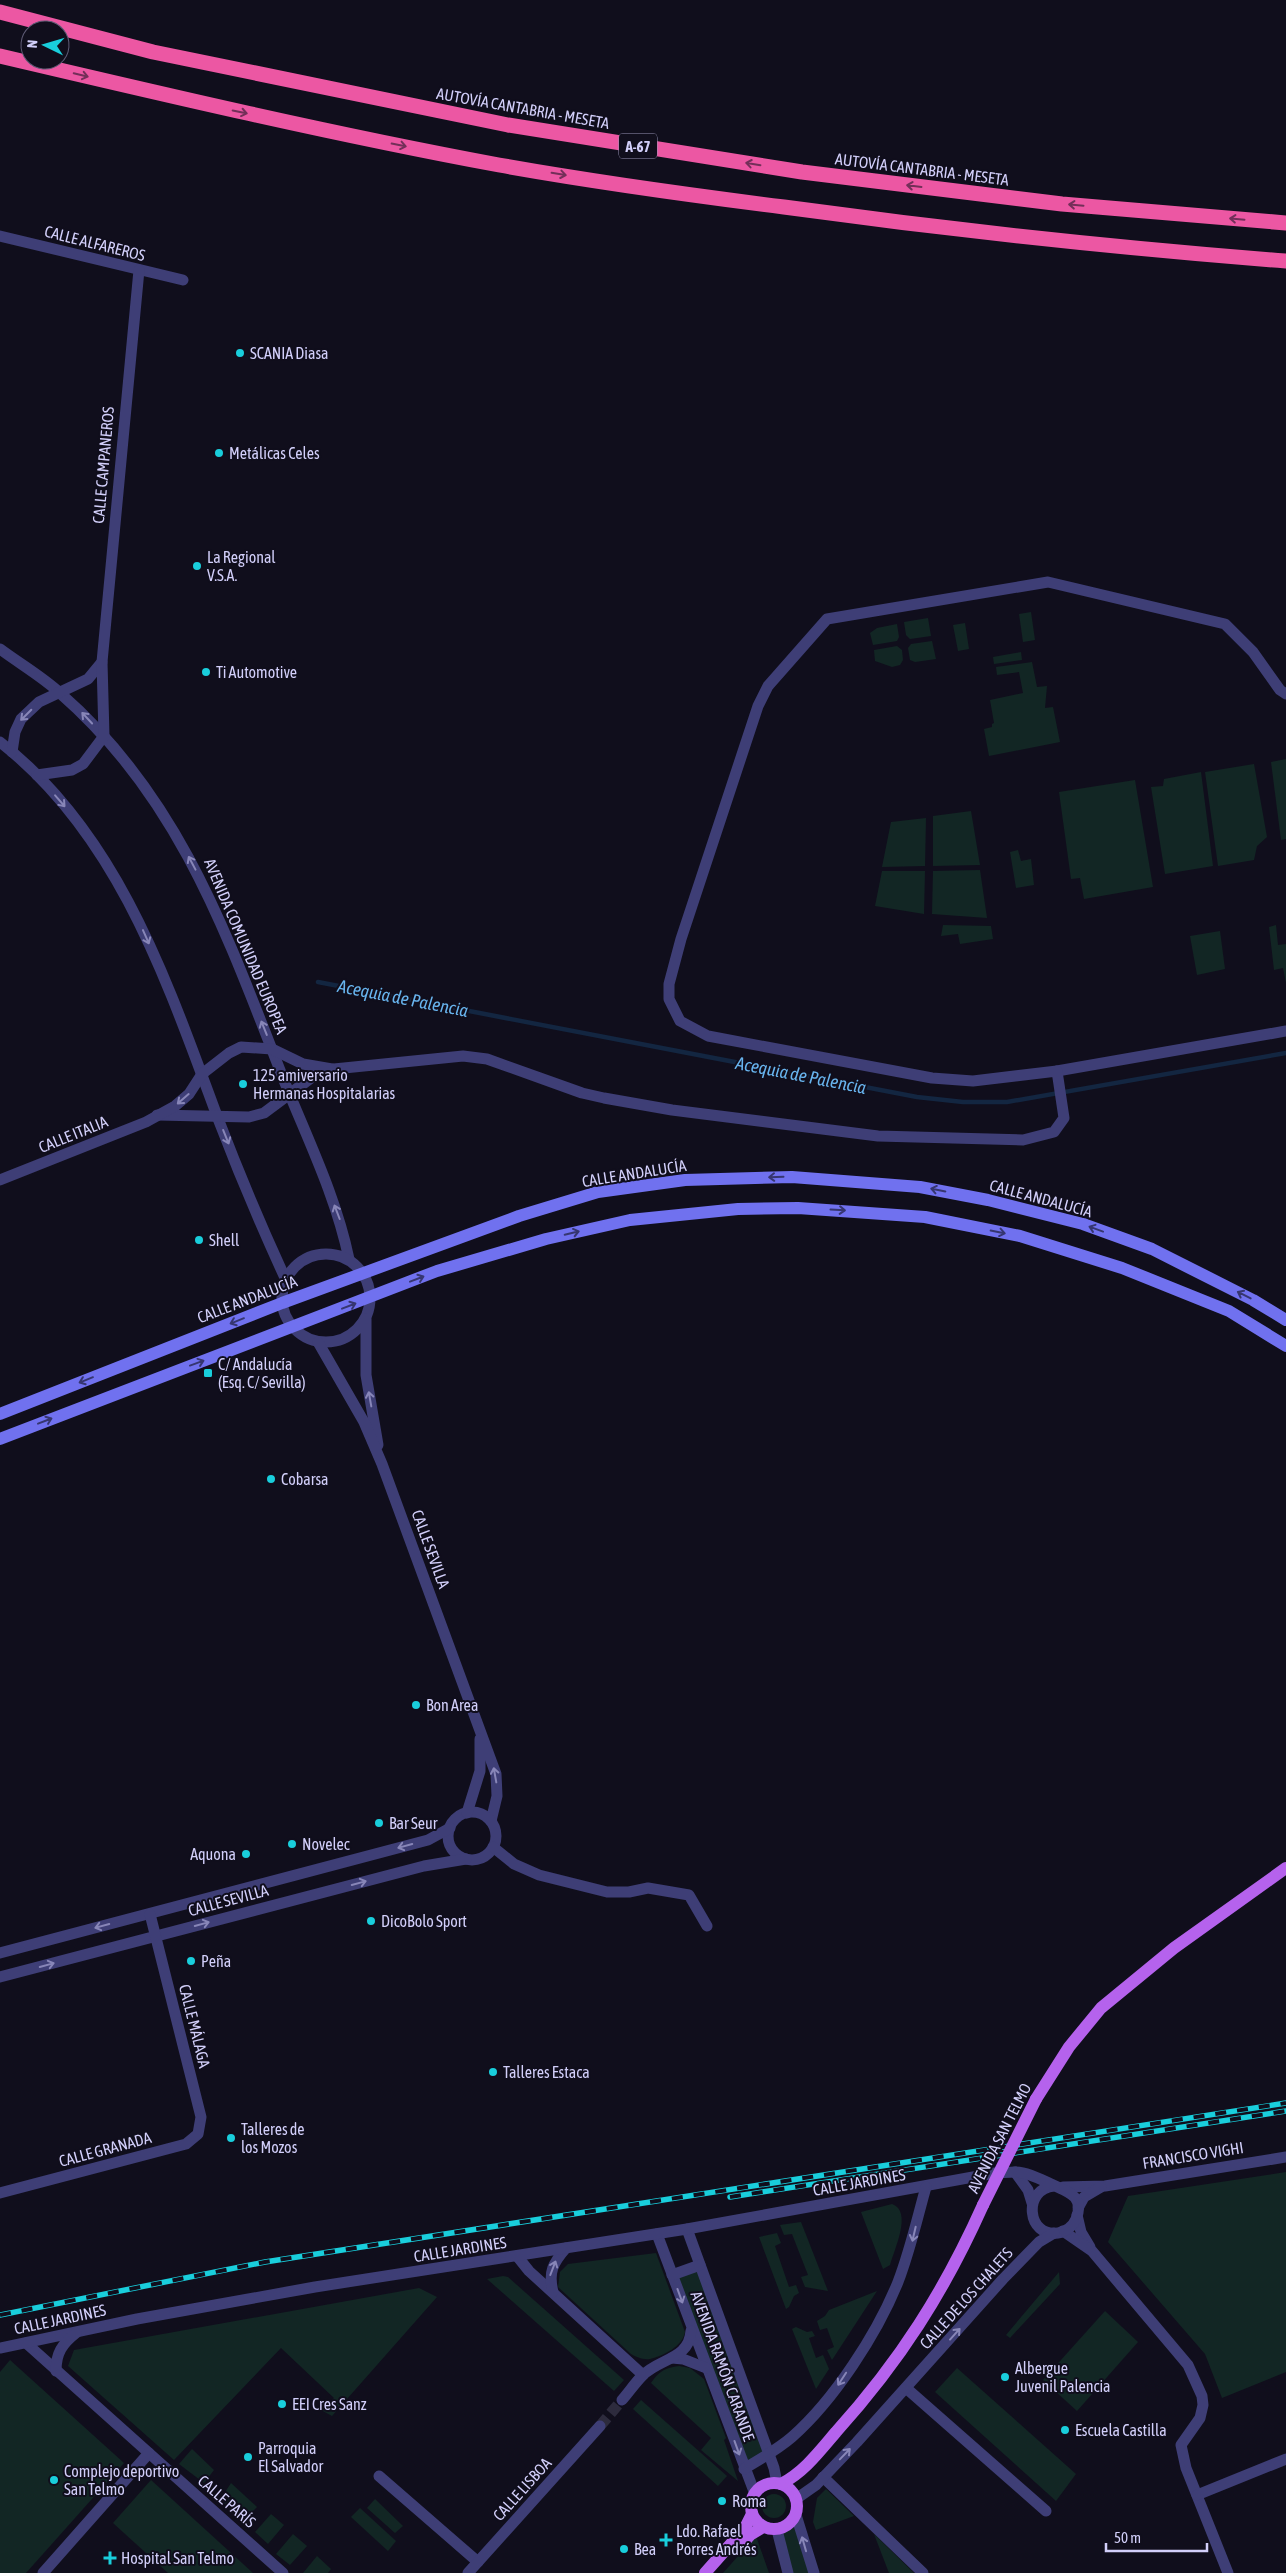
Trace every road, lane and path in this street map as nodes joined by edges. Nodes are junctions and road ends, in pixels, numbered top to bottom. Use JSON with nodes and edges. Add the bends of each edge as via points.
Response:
{"nodes":[{"id":1,"x":0,"y":12,"type":"edge"},
{"id":2,"x":0,"y":56,"type":"edge"},
{"id":3,"x":1286,"y":223,"type":"edge"},
{"id":4,"x":0,"y":236,"type":"edge"},
{"id":5,"x":1286,"y":261,"type":"edge"},
{"id":6,"x":140,"y":270,"type":"junction"},
{"id":7,"x":183,"y":280,"type":"dead end"},
{"id":8,"x":0,"y":649,"type":"edge"},
{"id":9,"x":102,"y":662,"type":"junction"},
{"id":10,"x":59,"y":692,"type":"junction"},
{"id":11,"x":1286,"y":694,"type":"edge"},
{"id":12,"x":104,"y":736,"type":"junction"},
{"id":13,"x":0,"y":742,"type":"edge"},
{"id":14,"x":12,"y":752,"type":"junction"},
{"id":15,"x":37,"y":775,"type":"junction"},
{"id":16,"x":1286,"y":1030,"type":"edge"},
{"id":17,"x":272,"y":1050,"type":"junction"},
{"id":18,"x":334,"y":1069,"type":"junction"},
{"id":19,"x":202,"y":1074,"type":"junction"},
{"id":20,"x":1058,"y":1076,"type":"junction"},
{"id":21,"x":289,"y":1093,"type":"junction"},
{"id":22,"x":157,"y":1115,"type":"junction"},
{"id":23,"x":218,"y":1118,"type":"junction"},
{"id":24,"x":0,"y":1180,"type":"edge"},
{"id":25,"x":349,"y":1259,"type":"junction"},
{"id":26,"x":363,"y":1272,"type":"junction"},
{"id":27,"x":286,"y":1280,"type":"junction"},
{"id":28,"x":371,"y":1297,"type":"junction"},
{"id":29,"x":282,"y":1302,"type":"junction"},
{"id":30,"x":366,"y":1320,"type":"junction"},
{"id":31,"x":1286,"y":1320,"type":"edge"},
{"id":32,"x":293,"y":1328,"type":"junction"},
{"id":33,"x":318,"y":1342,"type":"junction"},
{"id":34,"x":1286,"y":1346,"type":"edge"},
{"id":35,"x":0,"y":1414,"type":"edge"},
{"id":36,"x":0,"y":1439,"type":"edge"},
{"id":37,"x":382,"y":1464,"type":"junction"},
{"id":38,"x":480,"y":1730,"type":"junction"},
{"id":39,"x":467,"y":1813,"type":"junction"},
{"id":40,"x":491,"y":1821,"type":"junction"},
{"id":41,"x":450,"y":1828,"type":"junction"},
{"id":42,"x":493,"y":1847,"type":"junction"},
{"id":43,"x":466,"y":1859,"type":"junction"},
{"id":44,"x":1286,"y":1868,"type":"edge"},
{"id":45,"x":150,"y":1914,"type":"junction"},
{"id":46,"x":707,"y":1926,"type":"dead end"},
{"id":47,"x":155,"y":1936,"type":"junction"},
{"id":48,"x":0,"y":1953,"type":"edge"},
{"id":49,"x":0,"y":1977,"type":"edge"},
{"id":50,"x":201,"y":2117,"type":"joint"},
{"id":51,"x":1286,"y":2157,"type":"edge"},
{"id":52,"x":1015,"y":2172,"type":"junction"},
{"id":53,"x":1105,"y":2186,"type":"junction"},
{"id":54,"x":926,"y":2187,"type":"junction"},
{"id":55,"x":1058,"y":2187,"type":"junction"},
{"id":56,"x":0,"y":2193,"type":"edge"},
{"id":57,"x":1032,"y":2202,"type":"junction"},
{"id":58,"x":1078,"y":2212,"type":"junction"},
{"id":59,"x":687,"y":2229,"type":"junction"},
{"id":60,"x":1058,"y":2232,"type":"junction"},
{"id":61,"x":657,"y":2234,"type":"junction"},
{"id":62,"x":566,"y":2248,"type":"junction"},
{"id":63,"x":1092,"y":2251,"type":"junction"},
{"id":64,"x":517,"y":2256,"type":"junction"},
{"id":65,"x":700,"y":2265,"type":"junction"},
{"id":66,"x":672,"y":2275,"type":"junction"},
{"id":67,"x":552,"y":2292,"type":"junction"},
{"id":68,"x":692,"y":2330,"type":"junction"},
{"id":69,"x":80,"y":2331,"type":"junction"},
{"id":70,"x":26,"y":2343,"type":"junction"},
{"id":71,"x":0,"y":2348,"type":"edge"},
{"id":72,"x":670,"y":2358,"type":"junction"},
{"id":73,"x":706,"y":2368,"type":"junction"},
{"id":74,"x":56,"y":2371,"type":"junction"},
{"id":75,"x":643,"y":2375,"type":"junction"},
{"id":76,"x":906,"y":2388,"type":"junction"},
{"id":77,"x":622,"y":2400,"type":"tunnel mouth"},
{"id":78,"x":600,"y":2426,"type":"tunnel mouth"},
{"id":79,"x":149,"y":2453,"type":"junction"},
{"id":80,"x":769,"y":2454,"type":"junction"},
{"id":81,"x":1286,"y":2460,"type":"edge"},
{"id":82,"x":744,"y":2469,"type":"junction"},
{"id":83,"x":798,"y":2475,"type":"junction"},
{"id":84,"x":379,"y":2476,"type":"dead end"},
{"id":85,"x":823,"y":2477,"type":"junction"},
{"id":86,"x":779,"y":2484,"type":"junction"},
{"id":87,"x":755,"y":2494,"type":"junction"},
{"id":88,"x":795,"y":2495,"type":"junction"},
{"id":89,"x":1197,"y":2495,"type":"junction"},
{"id":90,"x":1046,"y":2511,"type":"dead end"},
{"id":91,"x":752,"y":2514,"type":"junction"},
{"id":92,"x":796,"y":2515,"type":"junction"},
{"id":93,"x":763,"y":2527,"type":"junction"},
{"id":94,"x":777,"y":2530,"type":"junction"},
{"id":95,"x":478,"y":2562,"type":"junction"},
{"id":96,"x":43,"y":2573,"type":"edge"},
{"id":97,"x":283,"y":2573,"type":"edge"},
{"id":98,"x":468,"y":2573,"type":"edge"},
{"id":99,"x":705,"y":2573,"type":"edge"},
{"id":100,"x":717,"y":2573,"type":"edge"},
{"id":101,"x":788,"y":2573,"type":"edge"},
{"id":102,"x":814,"y":2573,"type":"edge"},
{"id":103,"x":923,"y":2573,"type":"edge"},
{"id":104,"x":1228,"y":2573,"type":"edge"}],
"edges":[{"from":3,"to":1,"type":"highway","name":"AUTOVÍA CANTABRIA - MESETA","number":"A-67","one_way":true,"via":[[1062,204],[802,172],[528,128],[153,52]]},
{"from":2,"to":5,"type":"highway","one_way":true,"via":[[209,106],[501,165],[684,194],[889,221]]},
{"from":4,"to":6,"type":"street","name":"CALLE ALFAREROS"},
{"from":6,"to":7,"type":"street","name":"CALLE ALFAREROS"},
{"from":6,"to":9,"type":"street","name":"CALLE CAMPANEROS"},
{"from":8,"to":10,"type":"street","name":"AVENIDA COMUNIDAD EUROPEA"},
{"from":9,"to":10,"type":"street","via":[[88,680]]},
{"from":9,"to":12,"type":"street","name":"CALLE CAMPANEROS"},
{"from":12,"to":10,"type":"street","name":"AVENIDA COMUNIDAD EUROPEA","one_way":true},
{"from":10,"to":14,"type":"street","one_way":true,"via":[[39,702],[21,719]]},
{"from":11,"to":20,"type":"street","via":[[1253,652],[1225,624],[1048,582],[827,619],[768,686],[758,706],[678,948],[668,999],[680,1021],[708,1036],[932,1078],[973,1081]]},
{"from":12,"to":15,"type":"street","via":[[83,764],[72,770]]},
{"from":17,"to":12,"type":"street","name":"AVENIDA COMUNIDAD EUROPEA","one_way":true,"via":[[225,932],[191,860],[158,805]]},
{"from":13,"to":14,"type":"street"},
{"from":14,"to":15,"type":"street"},
{"from":15,"to":19,"type":"street","one_way":true,"via":[[78,820],[135,912]]},
{"from":16,"to":20,"type":"street"},
{"from":17,"to":18,"type":"street","via":[[303,1064]]},
{"from":17,"to":19,"type":"street","via":[[241,1047]]},
{"from":17,"to":21,"type":"street","name":"AVENIDA COMUNIDAD EUROPEA"},
{"from":18,"to":20,"type":"street","via":[[463,1056],[487,1059],[582,1093],[672,1110],[878,1136],[1023,1140],[1054,1132],[1064,1118]]},
{"from":18,"to":21,"type":"street","via":[[315,1075]]},
{"from":19,"to":22,"type":"street","name":"CALLE ITALIA","one_way":true,"via":[[189,1094]]},
{"from":19,"to":23,"type":"street"},
{"from":21,"to":23,"type":"street","via":[[264,1113]]},
{"from":25,"to":21,"type":"street","name":"AVENIDA COMUNIDAD EUROPEA","one_way":true,"via":[[341,1222]]},
{"from":22,"to":23,"type":"street","name":"CALLE ITALIA","via":[[197,1114]]},
{"from":22,"to":24,"type":"street","name":"CALLE ITALIA"},
{"from":23,"to":27,"type":"street","one_way":true,"via":[[260,1225]]},
{"from":25,"to":26,"type":"street"},
{"from":25,"to":27,"type":"street","via":[[330,1253],[309,1256],[294,1267]]},
{"from":26,"to":28,"type":"street"},
{"from":26,"to":29,"type":"main road","name":"CALLE ANDALUCÍA"},
{"from":31,"to":26,"type":"main road","name":"CALLE ANDALUCÍA","one_way":true,"via":[[1152,1249],[1083,1224],[920,1187],[792,1177],[685,1180],[598,1192],[519,1216]]},
{"from":27,"to":29,"type":"street"},
{"from":28,"to":30,"type":"street","name":"CALLE SEVILLA"},
{"from":32,"to":28,"type":"main road","one_way":true},
{"from":28,"to":34,"type":"main road","one_way":true,"via":[[446,1268],[546,1239],[630,1220],[798,1208],[925,1217],[1020,1236],[1122,1268],[1229,1311]]},
{"from":29,"to":32,"type":"street"},
{"from":29,"to":35,"type":"main road","name":"CALLE ANDALUCÍA","one_way":true},
{"from":30,"to":33,"type":"street","via":[[348,1337],[335,1342]]},
{"from":37,"to":30,"type":"street","name":"CALLE SEVILLA","one_way":true,"via":[[366,1375]]},
{"from":32,"to":33,"type":"street"},
{"from":36,"to":32,"type":"main road","one_way":true},
{"from":33,"to":37,"type":"street","name":"CALLE SEVILLA","via":[[364,1422]]},
{"from":37,"to":38,"type":"street","name":"CALLE SEVILLA"},
{"from":38,"to":39,"type":"street","name":"CALLE SEVILLA","via":[[480,1771]]},
{"from":40,"to":38,"type":"street","name":"CALLE SEVILLA","one_way":true,"via":[[497,1796],[496,1774]]},
{"from":39,"to":40,"type":"street","via":[[482,1814]]},
{"from":39,"to":41,"type":"street","via":[[455,1819]]},
{"from":40,"to":42,"type":"street","via":[[496,1831]]},
{"from":41,"to":43,"type":"street","via":[[450,1844],[458,1855]]},
{"from":41,"to":45,"type":"street","name":"CALLE SEVILLA","one_way":true,"via":[[428,1840]]},
{"from":42,"to":43,"type":"street","via":[[482,1858]]},
{"from":42,"to":46,"type":"street","via":[[514,1864],[538,1876],[607,1892],[648,1888],[689,1895]]},
{"from":47,"to":43,"type":"street","name":"CALLE SEVILLA","one_way":true,"via":[[424,1866]]},
{"from":44,"to":83,"type":"main road","name":"AVENIDA SAN TELMO","bridge":true,"via":[[1174,1948],[1101,2008],[1069,2047],[1036,2099],[959,2259],[913,2337],[856,2410]]},
{"from":45,"to":47,"type":"street","name":"CALLE MÁLAGA"},
{"from":45,"to":48,"type":"street","name":"CALLE SEVILLA","one_way":true},
{"from":49,"to":47,"type":"street","name":"CALLE SEVILLA","one_way":true},
{"from":47,"to":50,"type":"street","name":"CALLE MÁLAGA"},
{"from":50,"to":56,"type":"street","name":"CALLE GRANADA","via":[[198,2134],[186,2144]]},
{"from":51,"to":53,"type":"street","name":"FRANCISCO VIGHI"},
{"from":52,"to":54,"type":"street","name":"CALLE JARDINES"},
{"from":52,"to":55,"type":"street"},
{"from":52,"to":57,"type":"street"},
{"from":53,"to":55,"type":"street","name":"FRANCISCO VIGHI"},
{"from":53,"to":58,"type":"street","name":"FRANCISCO VIGHI","via":[[1084,2197]]},
{"from":54,"to":59,"type":"street","name":"CALLE JARDINES"},
{"from":54,"to":80,"type":"street","one_way":true,"via":[[912,2244],[880,2321],[829,2399],[791,2438]]},
{"from":55,"to":57,"type":"street","via":[[1040,2191]]},
{"from":55,"to":58,"type":"street","via":[[1074,2197]]},
{"from":57,"to":60,"type":"street","via":[[1034,2222],[1040,2228]]},
{"from":58,"to":60,"type":"street","via":[[1070,2228]]},
{"from":58,"to":63,"type":"street","via":[[1081,2232]]},
{"from":59,"to":61,"type":"street","name":"CALLE JARDINES"},
{"from":59,"to":65,"type":"street","name":"AVENIDA RAMÓN CARANDE"},
{"from":60,"to":63,"type":"street"},
{"from":76,"to":60,"type":"street","name":"CALLE DE LOS CHALETS","one_way":true,"via":[[1039,2242]]},
{"from":61,"to":62,"type":"street","name":"CALLE JARDINES"},
{"from":61,"to":66,"type":"street","name":"AVENIDA RAMÓN CARANDE"},
{"from":62,"to":64,"type":"street","name":"CALLE JARDINES"},
{"from":67,"to":62,"type":"street","one_way":true,"via":[[550,2272]]},
{"from":63,"to":89,"type":"street","via":[[1171,2342],[1188,2365],[1202,2396],[1200,2418],[1181,2445]]},
{"from":64,"to":67,"type":"street"},
{"from":64,"to":69,"type":"street","name":"CALLE JARDINES","via":[[315,2287]]},
{"from":65,"to":66,"type":"street","name":"AVENIDA RAMÓN CARANDE"},
{"from":65,"to":80,"type":"street","name":"AVENIDA RAMÓN CARANDE"},
{"from":66,"to":68,"type":"street","name":"AVENIDA RAMÓN CARANDE","one_way":true},
{"from":67,"to":75,"type":"street"},
{"from":68,"to":72,"type":"street","via":[[690,2342],[683,2352]]},
{"from":68,"to":73,"type":"street","name":"AVENIDA RAMÓN CARANDE"},
{"from":69,"to":70,"type":"street","name":"CALLE JARDINES"},
{"from":69,"to":74,"type":"street","via":[[65,2342],[59,2352]]},
{"from":70,"to":71,"type":"street","name":"CALLE JARDINES"},
{"from":70,"to":74,"type":"street","name":"CALLE PARÍS"},
{"from":72,"to":73,"type":"street","via":[[683,2359]]},
{"from":72,"to":75,"type":"street"},
{"from":73,"to":82,"type":"street","name":"AVENIDA RAMÓN CARANDE","one_way":true},
{"from":74,"to":79,"type":"street","name":"CALLE PARÍS"},
{"from":75,"to":77,"type":"street"},
{"from":85,"to":76,"type":"street","name":"CALLE DE LOS CHALETS","one_way":true},
{"from":76,"to":90,"type":"street"},
{"from":78,"to":95,"type":"street","name":"CALLE LISBOA"},
{"from":79,"to":96,"type":"street"},
{"from":79,"to":97,"type":"street","name":"CALLE PARÍS"},
{"from":80,"to":82,"type":"street"},
{"from":80,"to":86,"type":"street","name":"AVENIDA RAMÓN CARANDE"},
{"from":81,"to":89,"type":"street"},
{"from":82,"to":87,"type":"street","name":"AVENIDA RAMÓN CARANDE"},
{"from":83,"to":86,"type":"main road","name":"AVENIDA SAN TELMO"},
{"from":83,"to":88,"type":"main road","name":"AVENIDA SAN TELMO"},
{"from":84,"to":95,"type":"street"},
{"from":85,"to":88,"type":"street","name":"CALLE DE LOS CHALETS"},
{"from":85,"to":103,"type":"street"},
{"from":86,"to":87,"type":"main road","via":[[765,2485]]},
{"from":86,"to":88,"type":"main road"},
{"from":87,"to":91,"type":"main road"},
{"from":88,"to":92,"type":"main road"},
{"from":89,"to":104,"type":"street"},
{"from":91,"to":93,"type":"main road"},
{"from":91,"to":99,"type":"main road","via":[[745,2528]]},
{"from":92,"to":94,"type":"main road","via":[[788,2525]]},
{"from":102,"to":92,"type":"street","one_way":true},
{"from":93,"to":94,"type":"main road"},
{"from":93,"to":100,"type":"main road","via":[[750,2535]]},
{"from":94,"to":101,"type":"street"},
{"from":95,"to":98,"type":"street","name":"CALLE LISBOA"}]}
